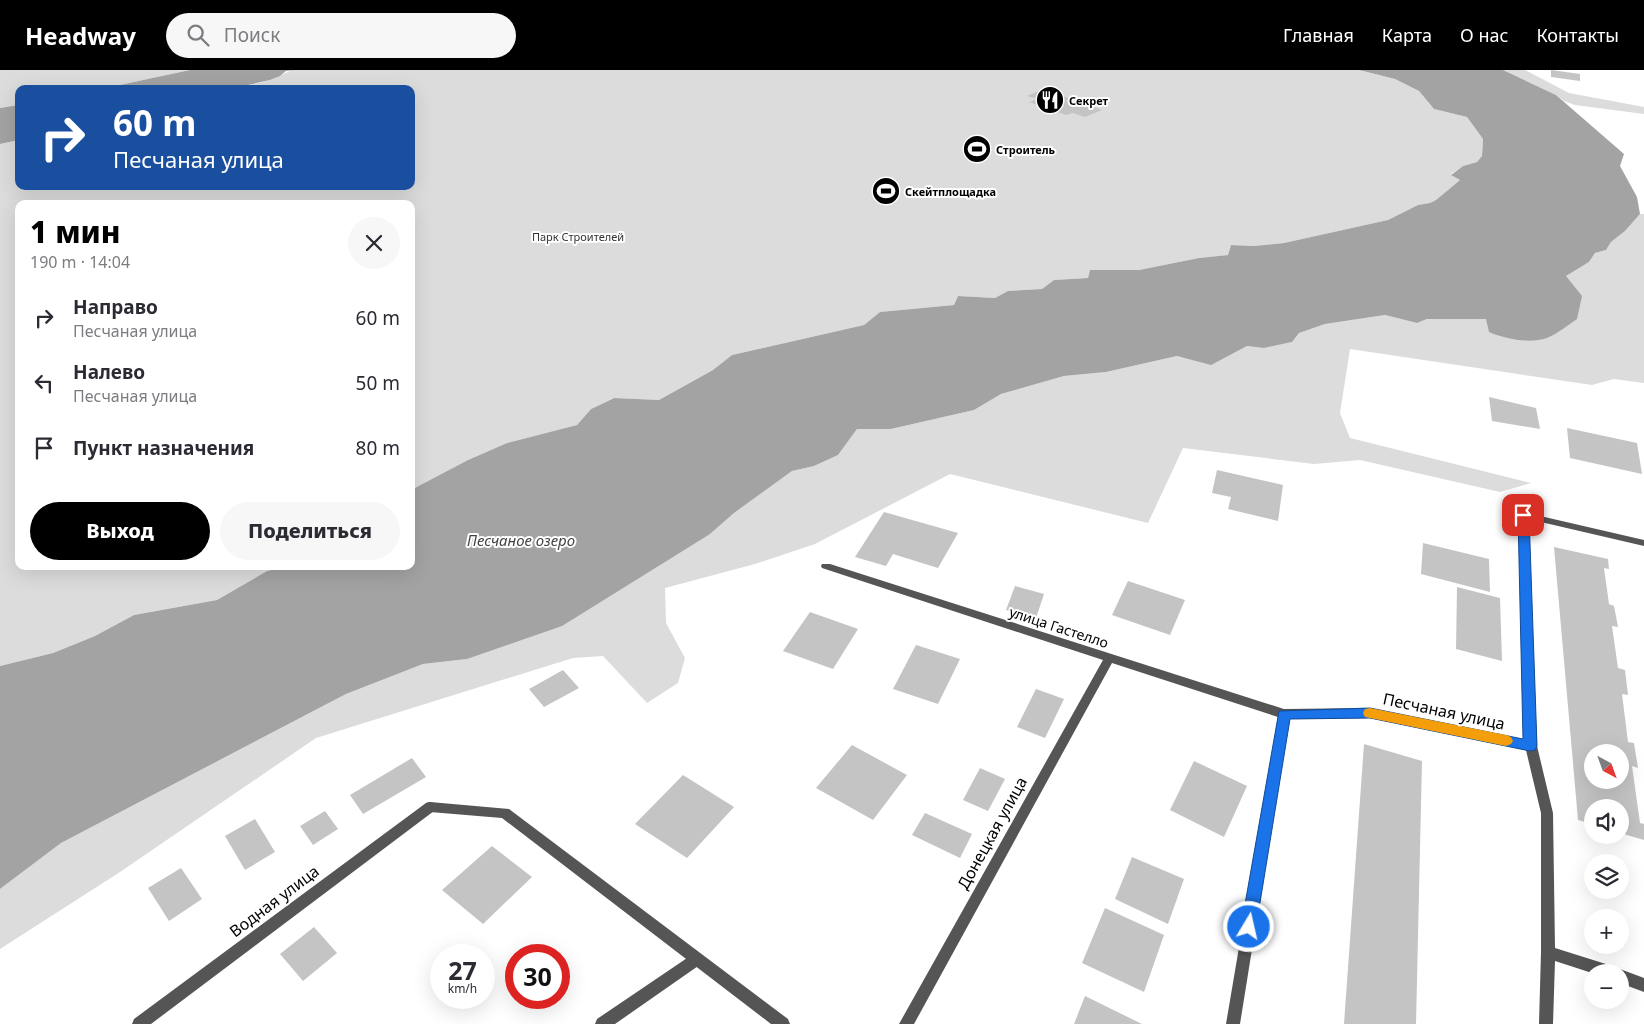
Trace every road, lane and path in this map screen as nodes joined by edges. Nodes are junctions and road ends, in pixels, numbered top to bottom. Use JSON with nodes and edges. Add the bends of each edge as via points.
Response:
{"nodes":[{"id":1,"x":1644,"y":543,"type":"edge"},
{"id":2,"x":826,"y":566,"type":"dead end"},
{"id":3,"x":1109,"y":659,"type":"junction"},
{"id":4,"x":1284,"y":714,"type":"junction"},
{"id":5,"x":1530,"y":746,"type":"junction"},
{"id":6,"x":1548,"y":952,"type":"junction"},
{"id":7,"x":696,"y":959,"type":"junction"},
{"id":8,"x":1584,"y":964,"type":"edge"},
{"id":9,"x":1629,"y":979,"type":"edge"},
{"id":10,"x":1644,"y":985,"type":"edge"},
{"id":11,"x":139,"y":1024,"type":"edge"},
{"id":12,"x":602,"y":1024,"type":"edge"},
{"id":13,"x":782,"y":1024,"type":"edge"},
{"id":14,"x":906,"y":1024,"type":"edge"},
{"id":15,"x":1233,"y":1024,"type":"edge"},
{"id":16,"x":1546,"y":1024,"type":"edge"}],
"edges":[{"from":1,"to":5,"type":"street","via":[[1523,515]]},
{"from":2,"to":3,"type":"street","name":"улица Гастелло"},
{"from":3,"to":4,"type":"street","name":"улица Гастелло"},
{"from":3,"to":14,"type":"street","name":"Донецкая улица"},
{"from":4,"to":5,"type":"street","name":"Песчаная улица","via":[[1370,713]]},
{"from":4,"to":15,"type":"street"},
{"from":5,"to":6,"type":"street","via":[[1547,813]]},
{"from":6,"to":8,"type":"street"},
{"from":6,"to":16,"type":"street"},
{"from":7,"to":11,"type":"street","name":"Водная улица","via":[[505,812],[430,807]]},
{"from":7,"to":12,"type":"street"},
{"from":7,"to":13,"type":"street"},
{"from":9,"to":10,"type":"street"}]}
